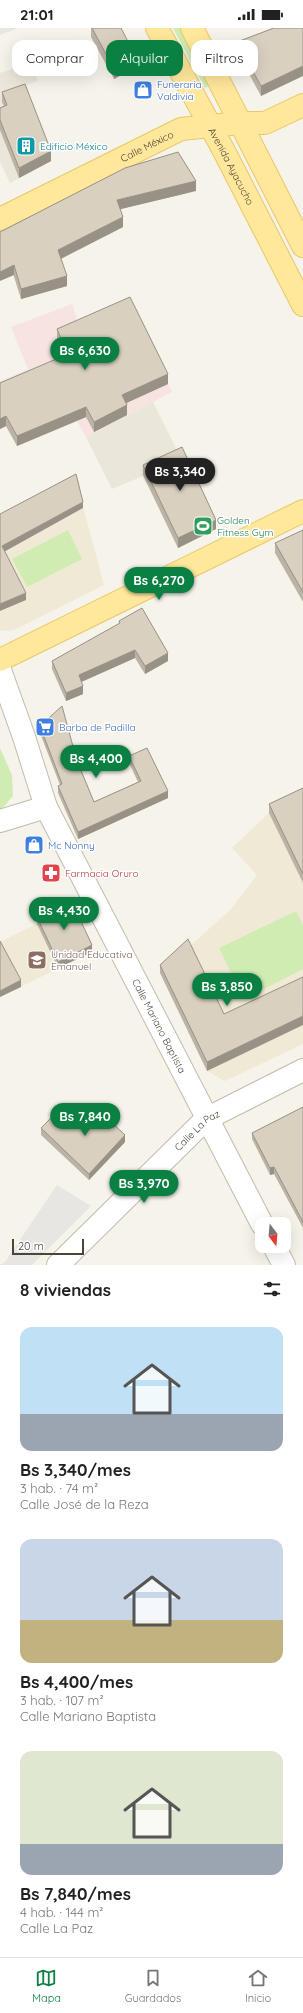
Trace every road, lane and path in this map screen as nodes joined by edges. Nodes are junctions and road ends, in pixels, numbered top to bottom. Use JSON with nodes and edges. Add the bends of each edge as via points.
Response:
{"nodes":[{"id":1,"x":157,"y":28,"type":"edge"},
{"id":2,"x":192,"y":28,"type":"edge"},
{"id":3,"x":303,"y":104,"type":"edge"},
{"id":4,"x":240,"y":123,"type":"junction"},
{"id":5,"x":210,"y":127,"type":"junction"},
{"id":6,"x":0,"y":219,"type":"edge"},
{"id":7,"x":303,"y":246,"type":"edge"},
{"id":8,"x":303,"y":305,"type":"edge"},
{"id":9,"x":303,"y":511,"type":"edge"},
{"id":10,"x":0,"y":660,"type":"edge"},
{"id":11,"x":0,"y":670,"type":"edge"},
{"id":12,"x":46,"y":807,"type":"junction"},
{"id":13,"x":0,"y":821,"type":"edge"},
{"id":14,"x":303,"y":1070,"type":"edge"},
{"id":15,"x":206,"y":1119,"type":"junction"},
{"id":16,"x":258,"y":1217,"type":"edge"},
{"id":17,"x":278,"y":1253,"type":"edge"},
{"id":18,"x":58,"y":1265,"type":"edge"},
{"id":19,"x":284,"y":1265,"type":"edge"}],
"edges":[{"from":1,"to":5,"type":"main road","name":"Avenida Ayacucho"},
{"from":2,"to":4,"type":"main road"},
{"from":3,"to":4,"type":"main road","name":"Calle México","via":[[265,123]]},
{"from":4,"to":5,"type":"main road","name":"Calle México"},
{"from":4,"to":7,"type":"main road"},
{"from":5,"to":6,"type":"main road","name":"Calle México","via":[[181,130]]},
{"from":5,"to":8,"type":"main road","name":"Avenida Ayacucho"},
{"from":9,"to":10,"type":"main road"},
{"from":11,"to":12,"type":"street","name":"Calle Mariano Baptista"},
{"from":12,"to":13,"type":"street"},
{"from":12,"to":15,"type":"street","name":"Calle Mariano Baptista"},
{"from":14,"to":15,"type":"street","name":"Calle La Paz"},
{"from":15,"to":16,"type":"street","name":"Calle Mariano Baptista"},
{"from":15,"to":18,"type":"street","name":"Calle La Paz"},
{"from":17,"to":19,"type":"street"}]}
